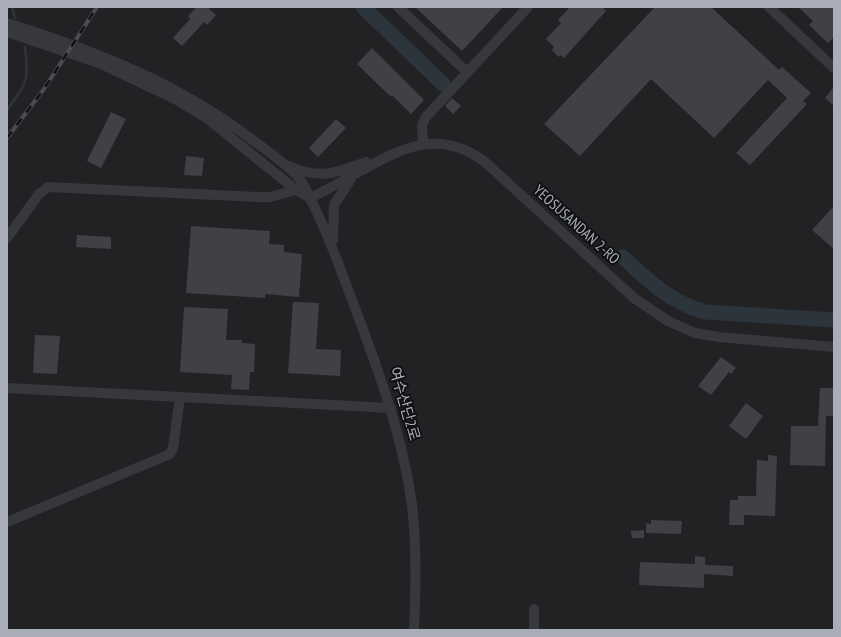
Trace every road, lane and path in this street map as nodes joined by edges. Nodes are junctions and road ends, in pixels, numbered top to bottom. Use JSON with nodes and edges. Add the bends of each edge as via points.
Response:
{"nodes":[{"id":1,"x":398,"y":7,"type":"edge"},
{"id":2,"x":528,"y":7,"type":"edge"},
{"id":3,"x":769,"y":7,"type":"edge"},
{"id":4,"x":7,"y":23,"type":"edge"},
{"id":5,"x":7,"y":32,"type":"edge"},
{"id":6,"x":834,"y":68,"type":"edge"},
{"id":7,"x":467,"y":72,"type":"junction"},
{"id":8,"x":423,"y":143,"type":"junction"},
{"id":9,"x":381,"y":159,"type":"junction"},
{"id":10,"x":282,"y":162,"type":"junction"},
{"id":11,"x":354,"y":175,"type":"junction"},
{"id":12,"x":296,"y":190,"type":"junction"},
{"id":13,"x":310,"y":198,"type":"junction"},
{"id":14,"x":7,"y":238,"type":"edge"},
{"id":15,"x":334,"y":252,"type":"junction"},
{"id":16,"x":834,"y":347,"type":"edge"},
{"id":17,"x":7,"y":388,"type":"edge"},
{"id":18,"x":180,"y":397,"type":"junction"},
{"id":19,"x":391,"y":408,"type":"junction"},
{"id":20,"x":7,"y":522,"type":"edge"},
{"id":21,"x":534,"y":609,"type":"dead end"},
{"id":22,"x":414,"y":630,"type":"edge"},
{"id":23,"x":534,"y":630,"type":"edge"}],
"edges":[{"from":1,"to":7,"type":"street"},
{"from":2,"to":7,"type":"street"},
{"from":3,"to":6,"type":"street"},
{"from":4,"to":10,"type":"street","via":[[104,56],[180,91],[234,126]]},
{"from":5,"to":12,"type":"street","via":[[99,63],[176,99],[208,119]]},
{"from":7,"to":8,"type":"street","via":[[423,122]]},
{"from":8,"to":9,"type":"street","name":"YEOSUSANDAN 2-RO"},
{"from":8,"to":16,"type":"street","name":"YEOSUSANDAN 2-RO","via":[[461,147],[478,156],[634,298],[679,327],[719,337]]},
{"from":9,"to":10,"type":"street","via":[[324,175],[308,173]]},
{"from":9,"to":11,"type":"street","name":"YEOSUSANDAN 2-RO"},
{"from":10,"to":13,"type":"street","name":"여수산단2로","via":[[303,183]]},
{"from":11,"to":13,"type":"street","name":"YEOSUSANDAN 2-RO"},
{"from":11,"to":15,"type":"street","via":[[334,205]]},
{"from":12,"to":13,"type":"street"},
{"from":12,"to":14,"type":"street","via":[[270,197],[258,197],[48,187],[38,194]]},
{"from":13,"to":15,"type":"street","name":"여수산단2로"},
{"from":15,"to":19,"type":"street","name":"여수산단2로"},
{"from":17,"to":18,"type":"street"},
{"from":18,"to":19,"type":"street"},
{"from":18,"to":20,"type":"street","via":[[170,454]]},
{"from":19,"to":22,"type":"street","name":"여수산단2로","via":[[407,475],[412,510],[416,570]]},
{"from":21,"to":23,"type":"street"}]}
